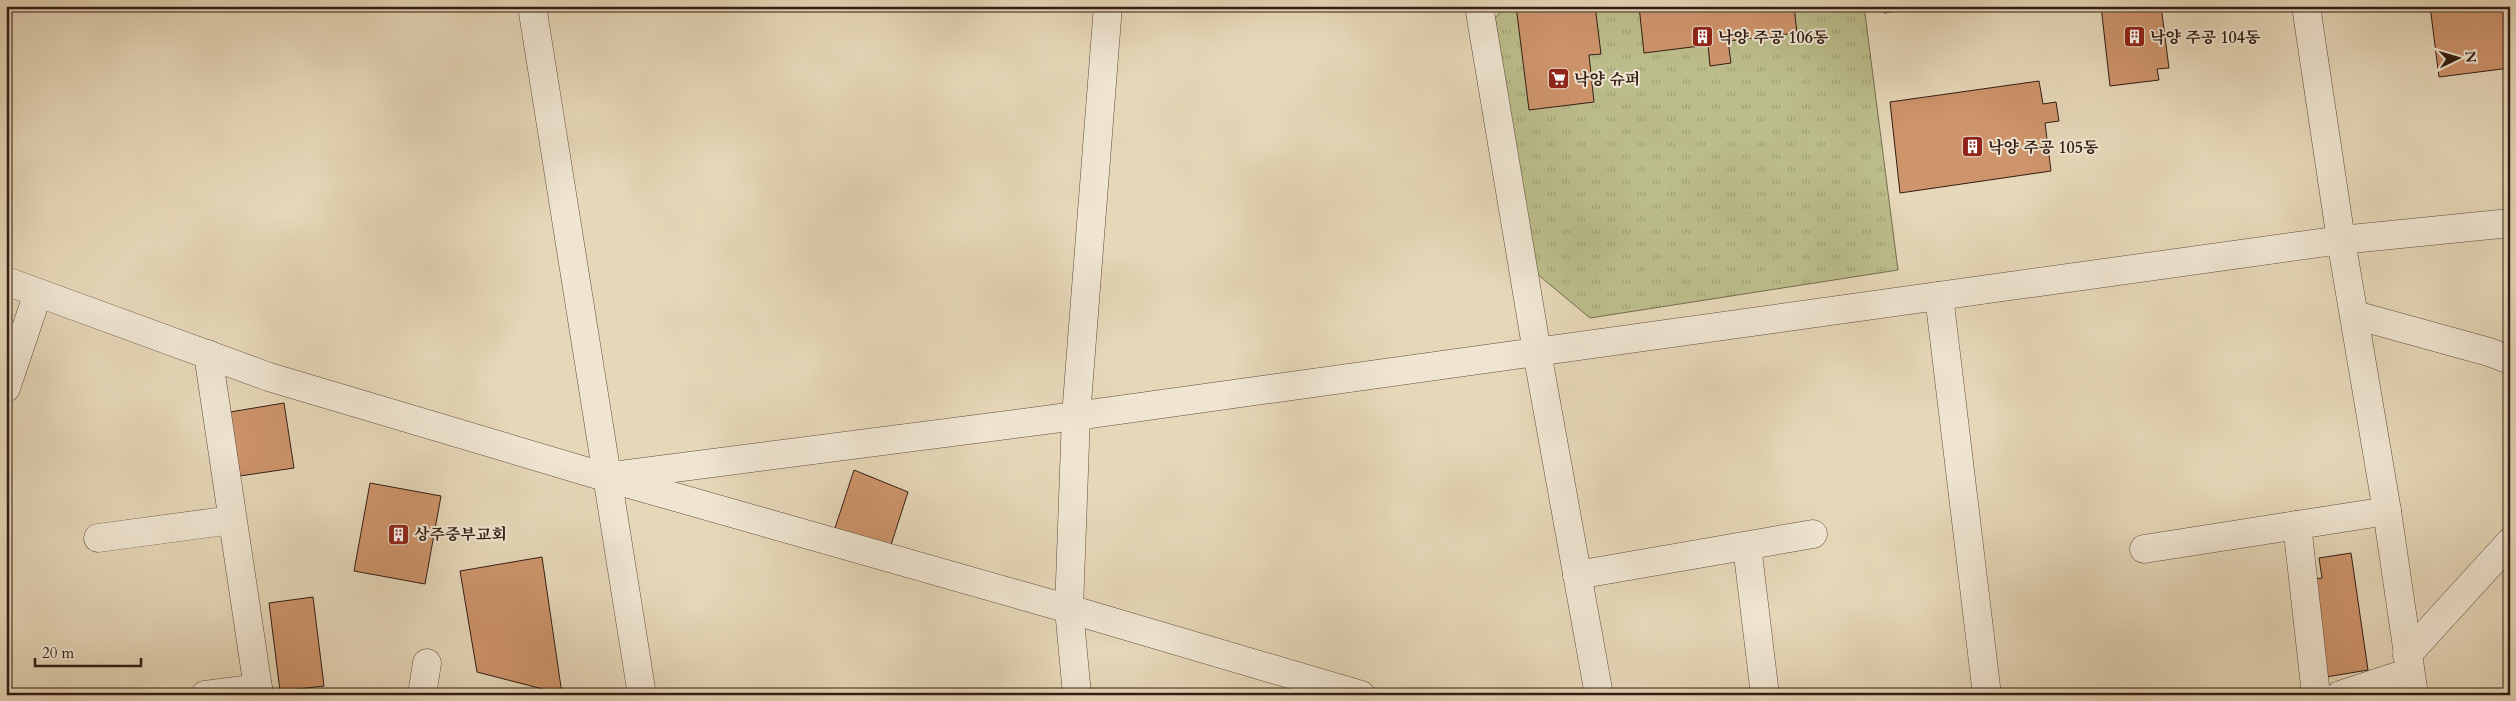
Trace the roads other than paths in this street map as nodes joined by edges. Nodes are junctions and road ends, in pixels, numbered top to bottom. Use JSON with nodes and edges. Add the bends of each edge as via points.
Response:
{"nodes":[{"id":1,"x":532,"y":6,"type":"edge"},
{"id":2,"x":1108,"y":6,"type":"edge"},
{"id":3,"x":1479,"y":6,"type":"edge"},
{"id":4,"x":2306,"y":6,"type":"edge"},
{"id":5,"x":2510,"y":222,"type":"edge"},
{"id":6,"x":2341,"y":240,"type":"junction"},
{"id":7,"x":6,"y":281,"type":"edge"},
{"id":8,"x":38,"y":293,"type":"junction"},
{"id":9,"x":1939,"y":296,"type":"junction"},
{"id":10,"x":2355,"y":315,"type":"junction"},
{"id":11,"x":1537,"y":352,"type":"junction"},
{"id":12,"x":208,"y":354,"type":"junction"},
{"id":13,"x":2510,"y":360,"type":"edge"},
{"id":14,"x":6,"y":388,"type":"edge"},
{"id":15,"x":1076,"y":416,"type":"junction"},
{"id":16,"x":606,"y":477,"type":"junction"},
{"id":17,"x":2387,"y":512,"type":"junction"},
{"id":18,"x":232,"y":520,"type":"junction"},
{"id":19,"x":2297,"y":525,"type":"junction"},
{"id":20,"x":1813,"y":534,"type":"dead end"},
{"id":21,"x":98,"y":538,"type":"dead end"},
{"id":22,"x":2510,"y":542,"type":"edge"},
{"id":23,"x":1747,"y":546,"type":"junction"},
{"id":24,"x":2144,"y":549,"type":"dead end"},
{"id":25,"x":1577,"y":575,"type":"junction"},
{"id":26,"x":1069,"y":609,"type":"junction"},
{"id":27,"x":427,"y":663,"type":"dead end"},
{"id":28,"x":2410,"y":674,"type":"edge"},
{"id":29,"x":1294,"y":686,"type":"edge"},
{"id":30,"x":258,"y":691,"type":"edge"},
{"id":31,"x":204,"y":695,"type":"edge"},
{"id":32,"x":422,"y":695,"type":"edge"},
{"id":33,"x":642,"y":695,"type":"edge"},
{"id":34,"x":1077,"y":695,"type":"edge"},
{"id":35,"x":1361,"y":695,"type":"edge"},
{"id":36,"x":1599,"y":695,"type":"edge"},
{"id":37,"x":1765,"y":695,"type":"edge"},
{"id":38,"x":1987,"y":695,"type":"edge"},
{"id":39,"x":2316,"y":695,"type":"edge"},
{"id":40,"x":2340,"y":695,"type":"edge"}],
"edges":[{"from":1,"to":16,"type":"street"},
{"from":2,"to":15,"type":"street"},
{"from":3,"to":11,"type":"street"},
{"from":4,"to":6,"type":"street"},
{"from":5,"to":6,"type":"street"},
{"from":6,"to":9,"type":"street"},
{"from":6,"to":10,"type":"street"},
{"from":7,"to":8,"type":"street"},
{"from":8,"to":12,"type":"street"},
{"from":8,"to":14,"type":"street"},
{"from":9,"to":11,"type":"street"},
{"from":9,"to":38,"type":"street"},
{"from":10,"to":13,"type":"street"},
{"from":10,"to":17,"type":"street"},
{"from":11,"to":15,"type":"street"},
{"from":11,"to":25,"type":"street"},
{"from":12,"to":16,"type":"street","via":[[269,377]]},
{"from":12,"to":18,"type":"street"},
{"from":15,"to":16,"type":"street"},
{"from":15,"to":26,"type":"street"},
{"from":16,"to":26,"type":"street"},
{"from":16,"to":33,"type":"street"},
{"from":17,"to":19,"type":"street"},
{"from":17,"to":28,"type":"street"},
{"from":18,"to":21,"type":"street"},
{"from":18,"to":30,"type":"street"},
{"from":19,"to":24,"type":"street"},
{"from":19,"to":39,"type":"street"},
{"from":20,"to":23,"type":"street"},
{"from":22,"to":28,"type":"street"},
{"from":23,"to":25,"type":"street"},
{"from":23,"to":37,"type":"street"},
{"from":25,"to":36,"type":"street"},
{"from":26,"to":29,"type":"street"},
{"from":26,"to":34,"type":"street"},
{"from":27,"to":32,"type":"street"},
{"from":28,"to":40,"type":"street"},
{"from":29,"to":35,"type":"street"},
{"from":30,"to":31,"type":"street"}]}
